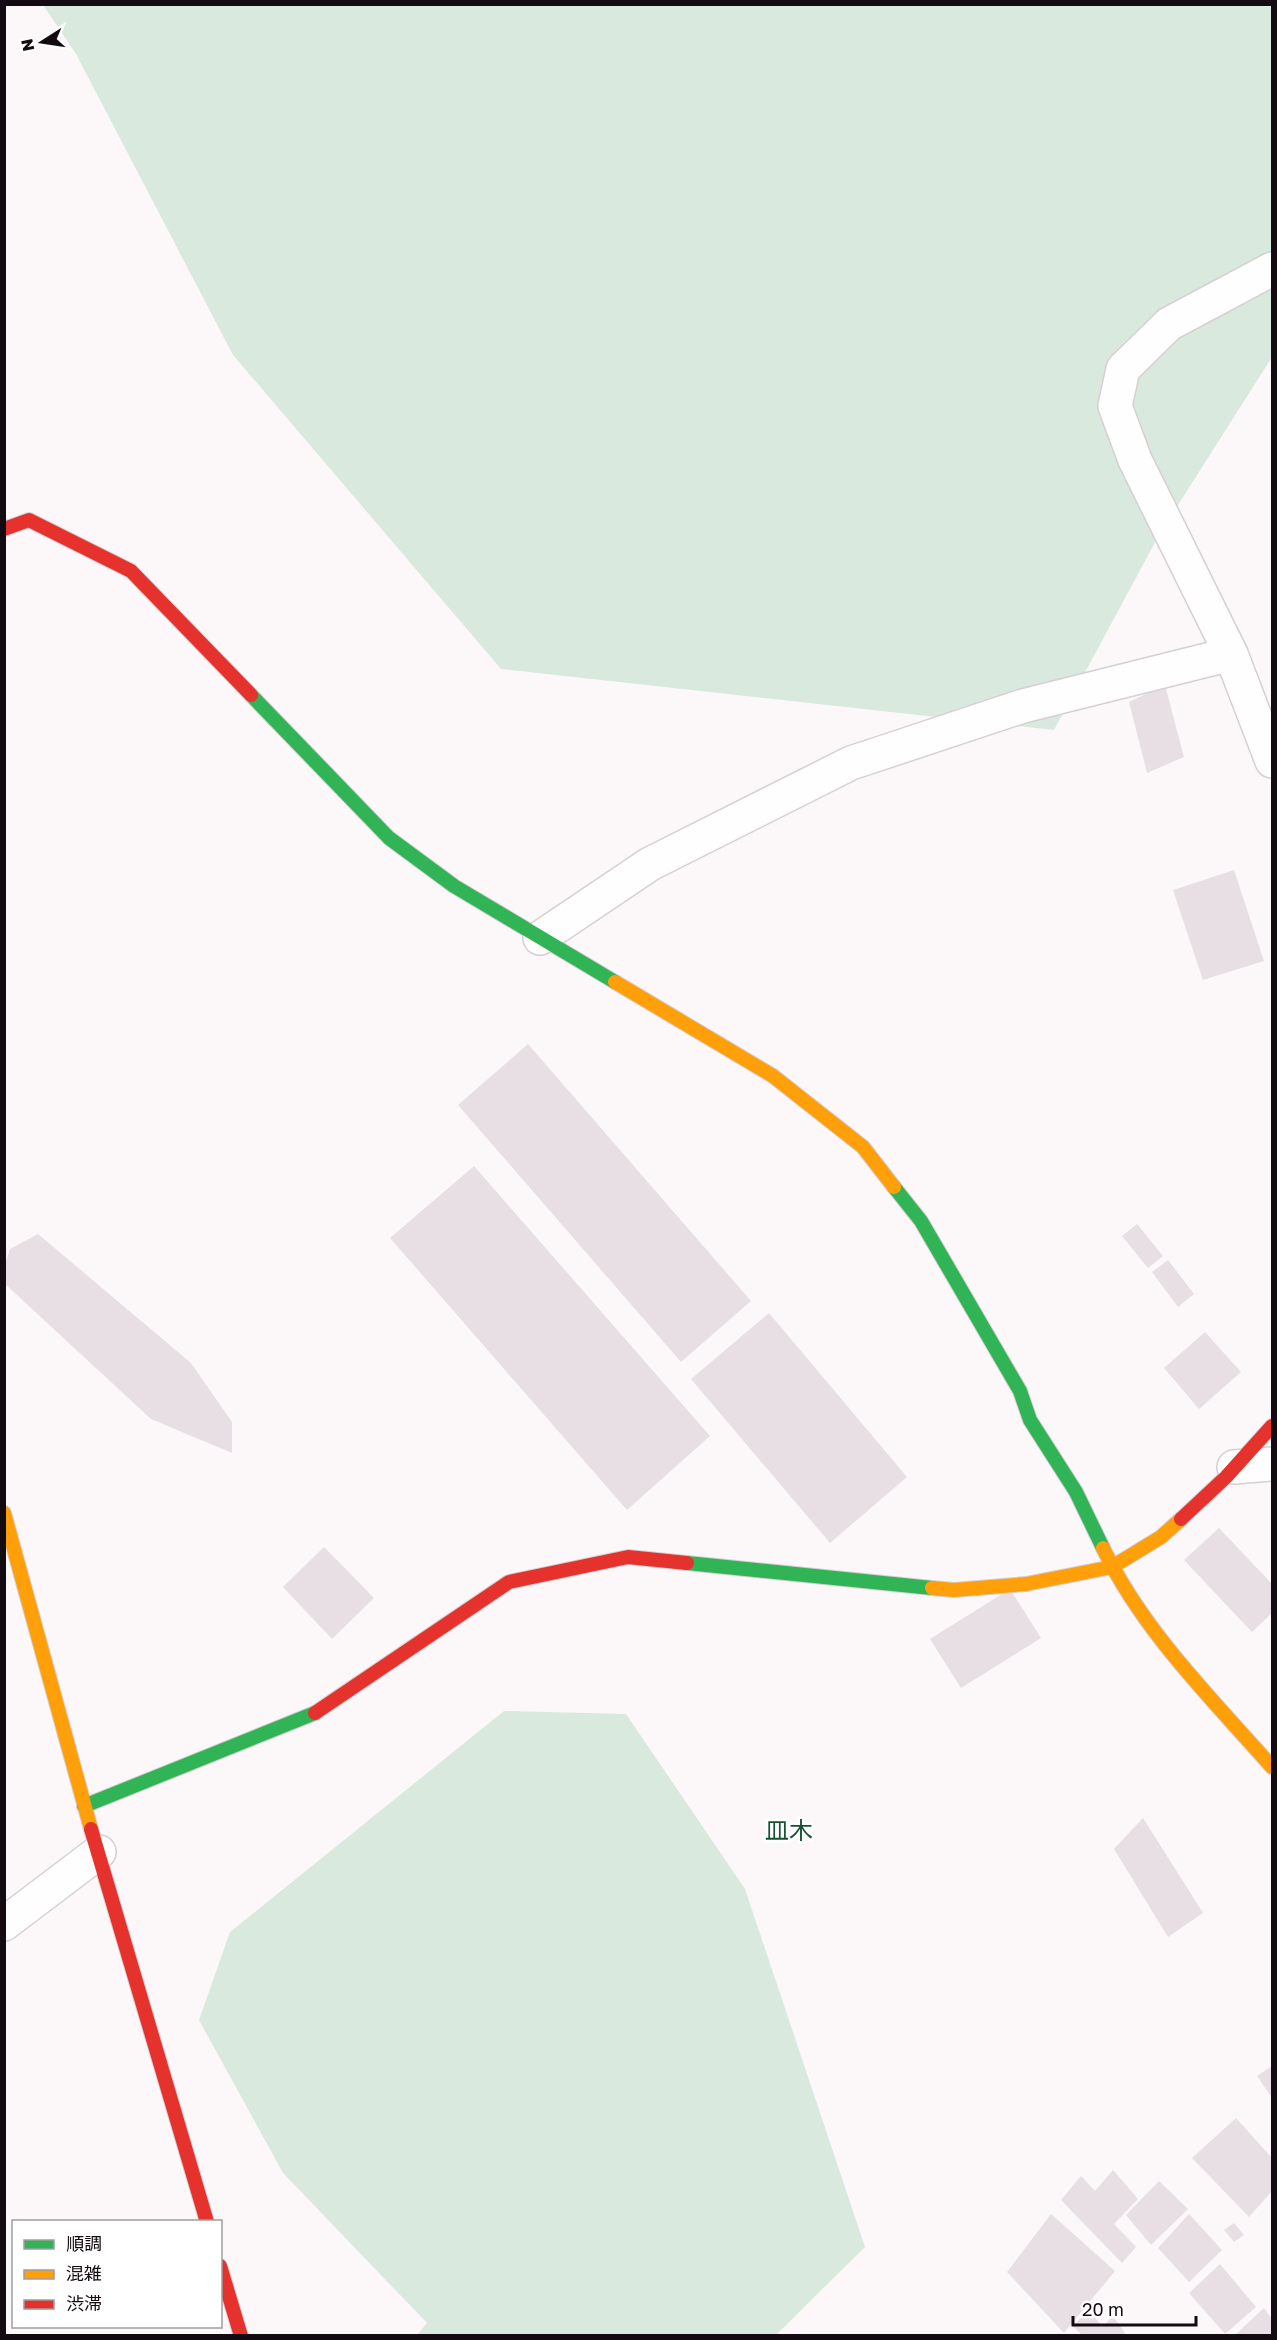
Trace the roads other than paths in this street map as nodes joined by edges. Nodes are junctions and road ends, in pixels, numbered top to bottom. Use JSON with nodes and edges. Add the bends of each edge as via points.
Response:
{"nodes":[{"id":1,"x":1272,"y":269,"type":"edge"},
{"id":2,"x":4,"y":529,"type":"edge"},
{"id":3,"x":1231,"y":654,"type":"junction"},
{"id":4,"x":1272,"y":761,"type":"edge"},
{"id":5,"x":540,"y":939,"type":"junction"},
{"id":6,"x":1272,"y":1426,"type":"edge"},
{"id":7,"x":1272,"y":1464,"type":"edge"},
{"id":8,"x":1234,"y":1467,"type":"junction"},
{"id":9,"x":4,"y":1513,"type":"edge"},
{"id":10,"x":1112,"y":1567,"type":"junction"},
{"id":11,"x":1272,"y":1767,"type":"edge"},
{"id":12,"x":84,"y":1806,"type":"junction"},
{"id":13,"x":99,"y":1852,"type":"junction"},
{"id":14,"x":12,"y":1911,"type":"edge"},
{"id":15,"x":206,"y":2220,"type":"edge"},
{"id":16,"x":222,"y":2273,"type":"edge"},
{"id":17,"x":241,"y":2336,"type":"edge"}],
"edges":[{"from":1,"to":3,"type":"street","via":[[1169,324],[1124,369],[1115,406],[1135,460]]},
{"from":2,"to":5,"type":"street","via":[[29,520],[131,571],[389,838],[454,886]]},
{"from":3,"to":4,"type":"street"},
{"from":3,"to":5,"type":"street","via":[[1023,706],[851,763],[650,864]]},
{"from":5,"to":10,"type":"street","via":[[773,1076],[863,1147],[921,1221],[1020,1391],[1030,1420],[1076,1492]]},
{"from":6,"to":8,"type":"street"},
{"from":7,"to":8,"type":"street"},
{"from":8,"to":10,"type":"street","via":[[1161,1537]]},
{"from":9,"to":12,"type":"street"},
{"from":10,"to":11,"type":"street","via":[[1159,1640]]},
{"from":10,"to":12,"type":"street","via":[[1026,1584],[954,1590],[628,1557],[509,1582],[314,1713]]},
{"from":12,"to":13,"type":"street"},
{"from":13,"to":14,"type":"street"},
{"from":13,"to":15,"type":"street"},
{"from":16,"to":17,"type":"street"}]}
